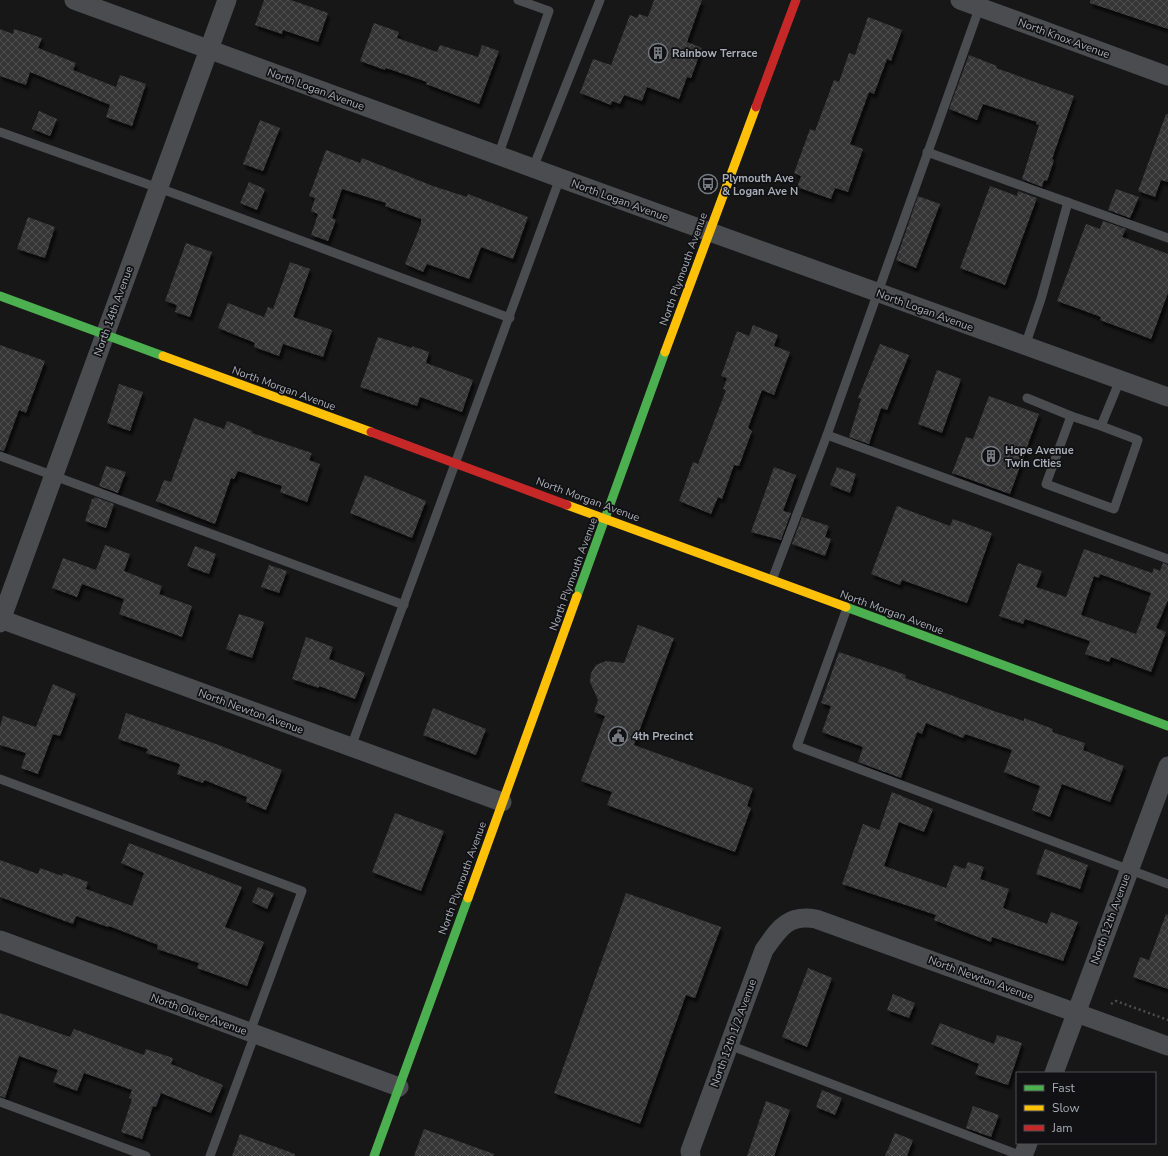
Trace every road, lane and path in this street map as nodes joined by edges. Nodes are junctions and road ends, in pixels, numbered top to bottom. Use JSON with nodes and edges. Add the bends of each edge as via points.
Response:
{"nodes":[{"id":1,"x":74,"y":0,"type":"edge"},
{"id":2,"x":227,"y":0,"type":"edge"},
{"id":3,"x":518,"y":0,"type":"edge"},
{"id":4,"x":600,"y":0,"type":"edge"},
{"id":5,"x":796,"y":0,"type":"edge"},
{"id":6,"x":960,"y":0,"type":"edge"},
{"id":7,"x":981,"y":3,"type":"edge"},
{"id":8,"x":209,"y":50,"type":"junction"},
{"id":9,"x":1168,"y":76,"type":"edge"},
{"id":10,"x":0,"y":132,"type":"edge"},
{"id":11,"x":927,"y":152,"type":"junction"},
{"id":12,"x":498,"y":156,"type":"junction"},
{"id":13,"x":533,"y":168,"type":"junction"},
{"id":14,"x":560,"y":178,"type":"junction"},
{"id":15,"x":158,"y":187,"type":"junction"},
{"id":16,"x":1068,"y":202,"type":"junction"},
{"id":17,"x":709,"y":232,"type":"junction"},
{"id":18,"x":1168,"y":238,"type":"edge"},
{"id":19,"x":876,"y":293,"type":"junction"},
{"id":20,"x":0,"y":296,"type":"edge"},
{"id":21,"x":510,"y":318,"type":"junction"},
{"id":22,"x":104,"y":335,"type":"junction"},
{"id":23,"x":1025,"y":346,"type":"junction"},
{"id":24,"x":1120,"y":380,"type":"junction"},
{"id":25,"x":1168,"y":397,"type":"edge"},
{"id":26,"x":1027,"y":398,"type":"dead end"},
{"id":27,"x":1071,"y":416,"type":"junction"},
{"id":28,"x":1101,"y":426,"type":"junction"},
{"id":29,"x":827,"y":435,"type":"junction"},
{"id":30,"x":0,"y":456,"type":"edge"},
{"id":31,"x":456,"y":463,"type":"junction"},
{"id":32,"x":55,"y":476,"type":"junction"},
{"id":33,"x":606,"y":518,"type":"junction"},
{"id":34,"x":1168,"y":559,"type":"edge"},
{"id":35,"x":772,"y":580,"type":"junction"},
{"id":36,"x":404,"y":605,"type":"junction"},
{"id":37,"x":847,"y":608,"type":"junction"},
{"id":38,"x":0,"y":620,"type":"edge"},
{"id":39,"x":1168,"y":726,"type":"edge"},
{"id":40,"x":351,"y":747,"type":"junction"},
{"id":41,"x":1168,"y":766,"type":"edge"},
{"id":42,"x":0,"y":779,"type":"edge"},
{"id":43,"x":502,"y":802,"type":"junction"},
{"id":44,"x":1129,"y":869,"type":"junction"},
{"id":45,"x":1168,"y":884,"type":"edge"},
{"id":46,"x":793,"y":919,"type":"joint"},
{"id":47,"x":0,"y":940,"type":"edge"},
{"id":48,"x":1107,"y":1006,"type":"dead end"},
{"id":49,"x":1076,"y":1012,"type":"junction"},
{"id":50,"x":1168,"y":1020,"type":"edge"},
{"id":51,"x":253,"y":1033,"type":"junction"},
{"id":52,"x":729,"y":1045,"type":"junction"},
{"id":53,"x":1168,"y":1046,"type":"edge"},
{"id":54,"x":1054,"y":1072,"type":"edge"},
{"id":55,"x":399,"y":1087,"type":"junction"},
{"id":56,"x":0,"y":1102,"type":"edge"},
{"id":57,"x":1028,"y":1144,"type":"edge"},
{"id":58,"x":146,"y":1156,"type":"edge"},
{"id":59,"x":210,"y":1156,"type":"edge"},
{"id":60,"x":374,"y":1156,"type":"edge"},
{"id":61,"x":691,"y":1156,"type":"edge"},
{"id":62,"x":1023,"y":1156,"type":"edge"}],
"edges":[{"from":1,"to":8,"type":"street","name":"North Logan Avenue"},
{"from":2,"to":8,"type":"street","name":"North 14th Avenue"},
{"from":3,"to":12,"type":"lane","via":[[549,11]]},
{"from":4,"to":13,"type":"lane"},
{"from":5,"to":17,"type":"street","name":"North Plymouth Avenue"},
{"from":6,"to":7,"type":"street","name":"North Knox Avenue"},
{"from":7,"to":9,"type":"street","name":"North Knox Avenue"},
{"from":7,"to":11,"type":"lane"},
{"from":8,"to":12,"type":"street","name":"North Logan Avenue"},
{"from":8,"to":15,"type":"street","name":"North 14th Avenue"},
{"from":10,"to":15,"type":"lane"},
{"from":11,"to":16,"type":"lane"},
{"from":11,"to":19,"type":"lane"},
{"from":12,"to":13,"type":"street","name":"North Logan Avenue"},
{"from":13,"to":14,"type":"street","name":"North Logan Avenue"},
{"from":14,"to":17,"type":"street","name":"North Logan Avenue"},
{"from":14,"to":21,"type":"lane"},
{"from":15,"to":21,"type":"lane"},
{"from":15,"to":22,"type":"street","name":"North 14th Avenue"},
{"from":16,"to":18,"type":"lane"},
{"from":16,"to":23,"type":"lane"},
{"from":17,"to":19,"type":"street","name":"North Logan Avenue"},
{"from":17,"to":33,"type":"street","name":"North Plymouth Avenue"},
{"from":19,"to":23,"type":"street","name":"North Logan Avenue"},
{"from":19,"to":29,"type":"lane"},
{"from":20,"to":22,"type":"street","name":"North Morgan Avenue"},
{"from":21,"to":31,"type":"lane"},
{"from":22,"to":31,"type":"street","name":"North Morgan Avenue"},
{"from":22,"to":32,"type":"street","name":"North 14th Avenue"},
{"from":23,"to":24,"type":"street","name":"North Logan Avenue"},
{"from":24,"to":25,"type":"street","name":"North Logan Avenue"},
{"from":24,"to":28,"type":"lane"},
{"from":26,"to":27,"type":"lane"},
{"from":27,"to":28,"type":"lane"},
{"from":27,"to":28,"type":"lane","via":[[1046,484],[1114,509],[1138,440]]},
{"from":29,"to":34,"type":"lane"},
{"from":29,"to":35,"type":"lane"},
{"from":30,"to":32,"type":"lane"},
{"from":31,"to":33,"type":"street","name":"North Morgan Avenue"},
{"from":31,"to":36,"type":"lane"},
{"from":32,"to":36,"type":"lane"},
{"from":32,"to":38,"type":"street","name":"North 14th Avenue"},
{"from":33,"to":35,"type":"street","name":"North Morgan Avenue"},
{"from":33,"to":43,"type":"street","name":"North Plymouth Avenue"},
{"from":35,"to":37,"type":"street","name":"North Morgan Avenue"},
{"from":36,"to":40,"type":"lane"},
{"from":37,"to":39,"type":"street","name":"North Morgan Avenue"},
{"from":37,"to":44,"type":"lane","via":[[797,746]]},
{"from":38,"to":40,"type":"street","name":"North Newton Avenue"},
{"from":40,"to":43,"type":"street","name":"North Newton Avenue"},
{"from":41,"to":44,"type":"street","name":"North 12th Avenue"},
{"from":42,"to":51,"type":"lane","via":[[302,891]]},
{"from":43,"to":55,"type":"street","name":"North Plymouth Avenue"},
{"from":44,"to":45,"type":"lane"},
{"from":44,"to":49,"type":"street","name":"North 12th Avenue"},
{"from":46,"to":49,"type":"street","name":"North Newton Avenue","via":[[816,919]]},
{"from":46,"to":52,"type":"street","name":"North 12th 1/2 Avenue","via":[[782,926],[764,950]]},
{"from":47,"to":51,"type":"street","name":"North Oliver Avenue"},
{"from":48,"to":50,"type":"path","via":[[1116,1001]]},
{"from":49,"to":53,"type":"street","name":"North Newton Avenue"},
{"from":49,"to":54,"type":"street","name":"North 12th Avenue"},
{"from":51,"to":55,"type":"street","name":"North Oliver Avenue"},
{"from":51,"to":59,"type":"lane"},
{"from":52,"to":61,"type":"street","name":"North 12th 1/2 Avenue","via":[[690,1151]]},
{"from":52,"to":62,"type":"lane"},
{"from":55,"to":60,"type":"street","name":"North Plymouth Avenue"},
{"from":56,"to":58,"type":"lane"},
{"from":57,"to":62,"type":"street"}]}
